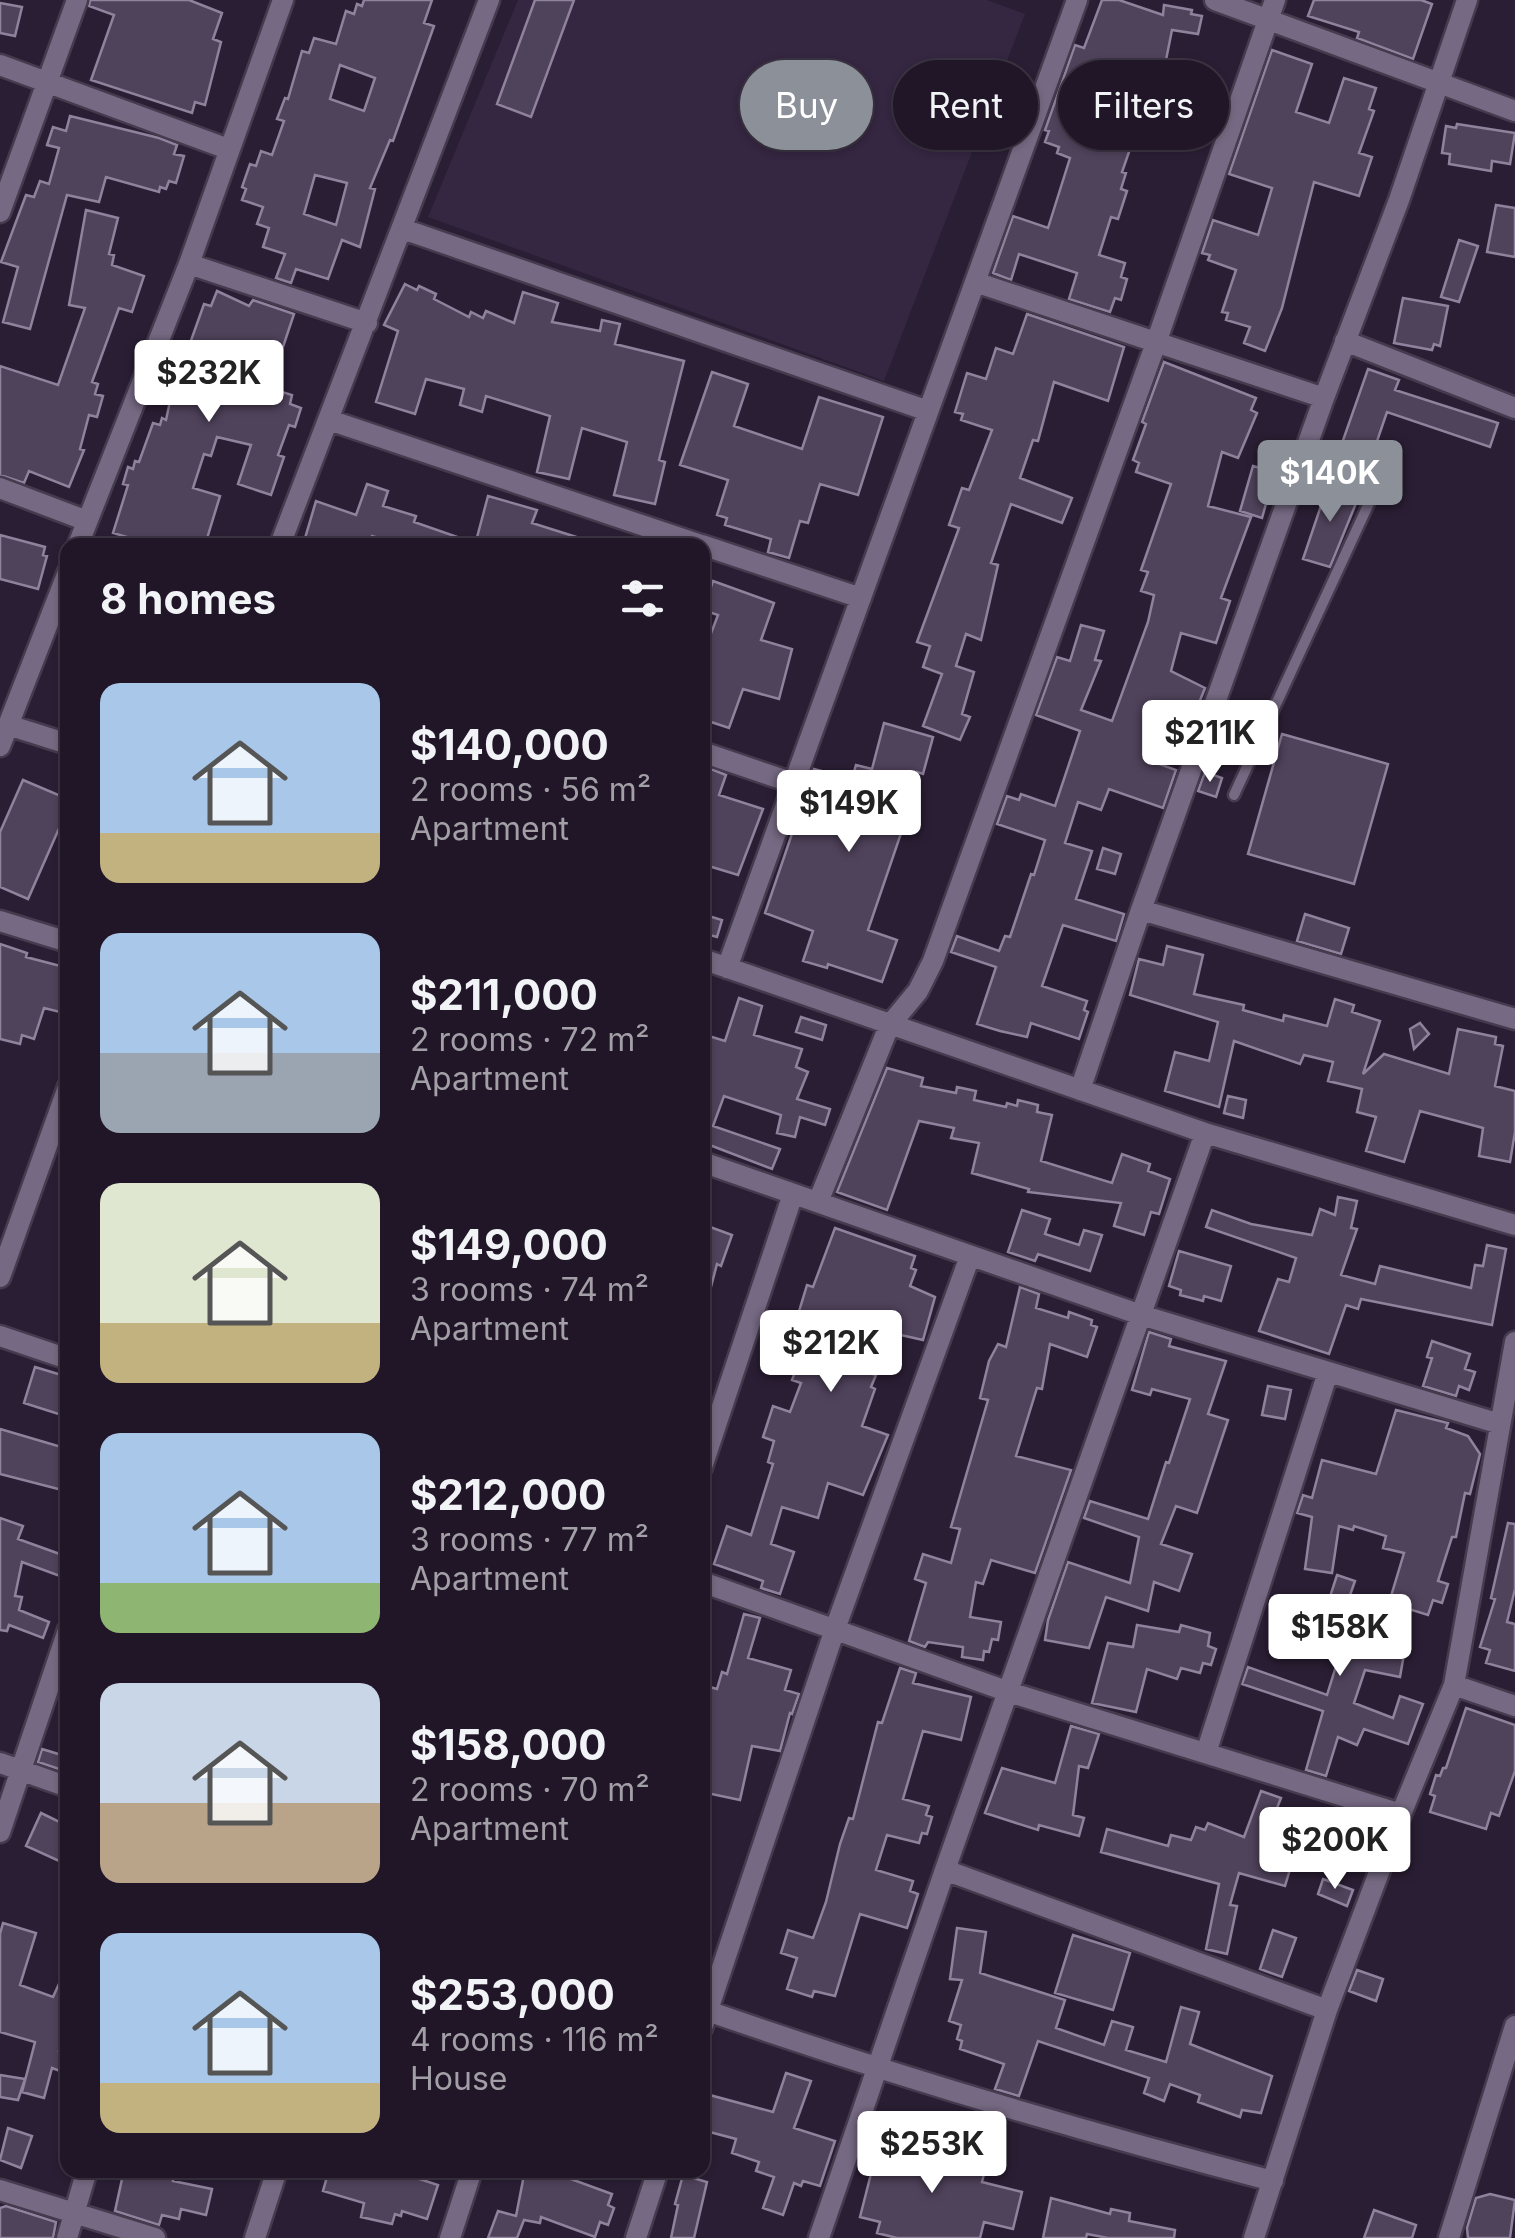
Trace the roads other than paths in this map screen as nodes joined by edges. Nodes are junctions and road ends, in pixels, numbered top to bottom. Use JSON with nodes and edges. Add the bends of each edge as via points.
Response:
{"nodes":[{"id":1,"x":78,"y":0,"type":"edge"},
{"id":2,"x":284,"y":0,"type":"edge"},
{"id":3,"x":489,"y":0,"type":"edge"},
{"id":4,"x":1077,"y":0,"type":"edge"},
{"id":5,"x":1215,"y":0,"type":"edge"},
{"id":6,"x":1467,"y":0,"type":"edge"},
{"id":7,"x":1272,"y":9,"type":"edge"},
{"id":8,"x":0,"y":65,"type":"edge"},
{"id":9,"x":47,"y":82,"type":"junction"},
{"id":10,"x":1438,"y":84,"type":"junction"},
{"id":11,"x":1515,"y":111,"type":"edge"},
{"id":12,"x":228,"y":149,"type":"junction"},
{"id":13,"x":0,"y":212,"type":"edge"},
{"id":14,"x":403,"y":229,"type":"junction"},
{"id":15,"x":189,"y":264,"type":"junction"},
{"id":16,"x":975,"y":282,"type":"junction"},
{"id":17,"x":366,"y":323,"type":"junction"},
{"id":18,"x":1158,"y":340,"type":"junction"},
{"id":19,"x":1345,"y":341,"type":"junction"},
{"id":20,"x":1324,"y":398,"type":"junction"},
{"id":21,"x":1515,"y":408,"type":"edge"},
{"id":22,"x":928,"y":411,"type":"junction"},
{"id":23,"x":328,"y":420,"type":"junction"},
{"id":24,"x":1302,"y":461,"type":"junction"},
{"id":25,"x":0,"y":488,"type":"edge"},
{"id":26,"x":87,"y":521,"type":"junction"},
{"id":27,"x":81,"y":538,"type":"edge"},
{"id":28,"x":283,"y":538,"type":"edge"},
{"id":29,"x":681,"y":538,"type":"edge"},
{"id":30,"x":710,"y":548,"type":"edge"},
{"id":31,"x":60,"y":592,"type":"edge"},
{"id":32,"x":861,"y":598,"type":"junction"},
{"id":33,"x":8,"y":725,"type":"junction"},
{"id":34,"x":60,"y":741,"type":"edge"},
{"id":35,"x":0,"y":746,"type":"edge"},
{"id":36,"x":710,"y":755,"type":"edge"},
{"id":37,"x":794,"y":783,"type":"junction"},
{"id":38,"x":1234,"y":795,"type":"dead end"},
{"id":39,"x":1142,"y":910,"type":"junction"},
{"id":40,"x":0,"y":921,"type":"edge"},
{"id":41,"x":60,"y":940,"type":"edge"},
{"id":42,"x":710,"y":962,"type":"edge"},
{"id":43,"x":728,"y":968,"type":"junction"},
{"id":44,"x":1515,"y":1020,"type":"edge"},
{"id":45,"x":890,"y":1026,"type":"junction"},
{"id":46,"x":1080,"y":1090,"type":"junction"},
{"id":47,"x":60,"y":1109,"type":"edge"},
{"id":48,"x":1205,"y":1133,"type":"junction"},
{"id":49,"x":710,"y":1165,"type":"edge"},
{"id":50,"x":793,"y":1194,"type":"junction"},
{"id":51,"x":818,"y":1202,"type":"junction"},
{"id":52,"x":1515,"y":1225,"type":"edge"},
{"id":53,"x":970,"y":1256,"type":"junction"},
{"id":54,"x":0,"y":1277,"type":"edge"},
{"id":55,"x":1142,"y":1315,"type":"junction"},
{"id":56,"x":0,"y":1336,"type":"edge"},
{"id":57,"x":1515,"y":1342,"type":"edge"},
{"id":58,"x":60,"y":1356,"type":"edge"},
{"id":59,"x":1328,"y":1372,"type":"junction"},
{"id":60,"x":1500,"y":1424,"type":"junction"},
{"id":61,"x":710,"y":1443,"type":"edge"},
{"id":62,"x":710,"y":1585,"type":"edge"},
{"id":63,"x":836,"y":1630,"type":"junction"},
{"id":64,"x":60,"y":1649,"type":"edge"},
{"id":65,"x":1454,"y":1685,"type":"junction"},
{"id":66,"x":1010,"y":1692,"type":"junction"},
{"id":67,"x":1515,"y":1706,"type":"edge"},
{"id":68,"x":1206,"y":1753,"type":"junction"},
{"id":69,"x":10,"y":1767,"type":"edge"},
{"id":70,"x":60,"y":1785,"type":"edge"},
{"id":71,"x":1401,"y":1814,"type":"junction"},
{"id":72,"x":0,"y":1832,"type":"edge"},
{"id":73,"x":945,"y":1870,"type":"junction"},
{"id":74,"x":710,"y":1998,"type":"edge"},
{"id":75,"x":1327,"y":2010,"type":"junction"},
{"id":76,"x":710,"y":2018,"type":"edge"},
{"id":77,"x":1515,"y":2026,"type":"edge"},
{"id":78,"x":878,"y":2070,"type":"junction"},
{"id":79,"x":84,"y":2178,"type":"edge"},
{"id":80,"x":274,"y":2178,"type":"edge"},
{"id":81,"x":469,"y":2178,"type":"edge"},
{"id":82,"x":655,"y":2178,"type":"edge"},
{"id":83,"x":1274,"y":2181,"type":"junction"},
{"id":84,"x":0,"y":2190,"type":"edge"},
{"id":85,"x":73,"y":2213,"type":"junction"},
{"id":86,"x":822,"y":2237,"type":"edge"},
{"id":87,"x":67,"y":2238,"type":"edge"},
{"id":88,"x":155,"y":2238,"type":"edge"},
{"id":89,"x":255,"y":2238,"type":"edge"},
{"id":90,"x":450,"y":2238,"type":"edge"},
{"id":91,"x":636,"y":2238,"type":"edge"},
{"id":92,"x":1254,"y":2238,"type":"edge"},
{"id":93,"x":1449,"y":2238,"type":"edge"}],
"edges":[{"from":1,"to":9,"type":"street"},
{"from":2,"to":12,"type":"street"},
{"from":3,"to":14,"type":"street"},
{"from":4,"to":16,"type":"street"},
{"from":5,"to":7,"type":"street"},
{"from":6,"to":10,"type":"street"},
{"from":7,"to":10,"type":"street"},
{"from":7,"to":18,"type":"street"},
{"from":8,"to":9,"type":"street"},
{"from":9,"to":12,"type":"street"},
{"from":9,"to":13,"type":"street"},
{"from":10,"to":11,"type":"street"},
{"from":10,"to":19,"type":"street"},
{"from":12,"to":15,"type":"street"},
{"from":14,"to":17,"type":"street"},
{"from":14,"to":22,"type":"street"},
{"from":15,"to":17,"type":"street"},
{"from":15,"to":26,"type":"street"},
{"from":16,"to":18,"type":"street"},
{"from":16,"to":22,"type":"street"},
{"from":17,"to":23,"type":"street"},
{"from":18,"to":20,"type":"street"},
{"from":18,"to":45,"type":"street","via":[[933,961]]},
{"from":19,"to":20,"type":"street"},
{"from":19,"to":21,"type":"street"},
{"from":20,"to":24,"type":"street"},
{"from":22,"to":32,"type":"street"},
{"from":23,"to":28,"type":"street"},
{"from":23,"to":29,"type":"street"},
{"from":24,"to":38,"type":"lane","via":[[1369,491],[1370,502]]},
{"from":24,"to":39,"type":"street"},
{"from":25,"to":26,"type":"street"},
{"from":26,"to":27,"type":"street"},
{"from":30,"to":32,"type":"street"},
{"from":31,"to":33,"type":"street"},
{"from":32,"to":37,"type":"street"},
{"from":33,"to":34,"type":"street"},
{"from":33,"to":35,"type":"street"},
{"from":36,"to":37,"type":"street"},
{"from":37,"to":43,"type":"street"},
{"from":39,"to":44,"type":"street"},
{"from":39,"to":46,"type":"street"},
{"from":40,"to":41,"type":"street"},
{"from":42,"to":43,"type":"street"},
{"from":43,"to":45,"type":"street"},
{"from":45,"to":46,"type":"street"},
{"from":45,"to":51,"type":"street"},
{"from":46,"to":48,"type":"street"},
{"from":47,"to":54,"type":"street"},
{"from":48,"to":52,"type":"street"},
{"from":48,"to":55,"type":"street"},
{"from":49,"to":50,"type":"street"},
{"from":50,"to":51,"type":"street"},
{"from":50,"to":61,"type":"street"},
{"from":51,"to":53,"type":"street"},
{"from":53,"to":55,"type":"street"},
{"from":53,"to":63,"type":"street"},
{"from":55,"to":59,"type":"street"},
{"from":55,"to":66,"type":"street"},
{"from":56,"to":58,"type":"street"},
{"from":57,"to":60,"type":"street"},
{"from":59,"to":60,"type":"street"},
{"from":59,"to":68,"type":"street"},
{"from":60,"to":65,"type":"street"},
{"from":62,"to":63,"type":"street"},
{"from":63,"to":66,"type":"street"},
{"from":63,"to":74,"type":"street"},
{"from":64,"to":69,"type":"street"},
{"from":65,"to":67,"type":"street"},
{"from":65,"to":71,"type":"street"},
{"from":66,"to":68,"type":"street"},
{"from":66,"to":73,"type":"street"},
{"from":68,"to":71,"type":"street"},
{"from":69,"to":70,"type":"street"},
{"from":69,"to":72,"type":"street"},
{"from":71,"to":75,"type":"street"},
{"from":73,"to":75,"type":"street"},
{"from":73,"to":78,"type":"street"},
{"from":75,"to":83,"type":"street"},
{"from":76,"to":78,"type":"street"},
{"from":77,"to":93,"type":"street"},
{"from":78,"to":83,"type":"street"},
{"from":78,"to":86,"type":"street"},
{"from":79,"to":85,"type":"street"},
{"from":80,"to":89,"type":"street"},
{"from":81,"to":90,"type":"street"},
{"from":82,"to":91,"type":"street"},
{"from":83,"to":92,"type":"street"},
{"from":84,"to":85,"type":"street"},
{"from":85,"to":87,"type":"street"},
{"from":85,"to":88,"type":"street"}]}
